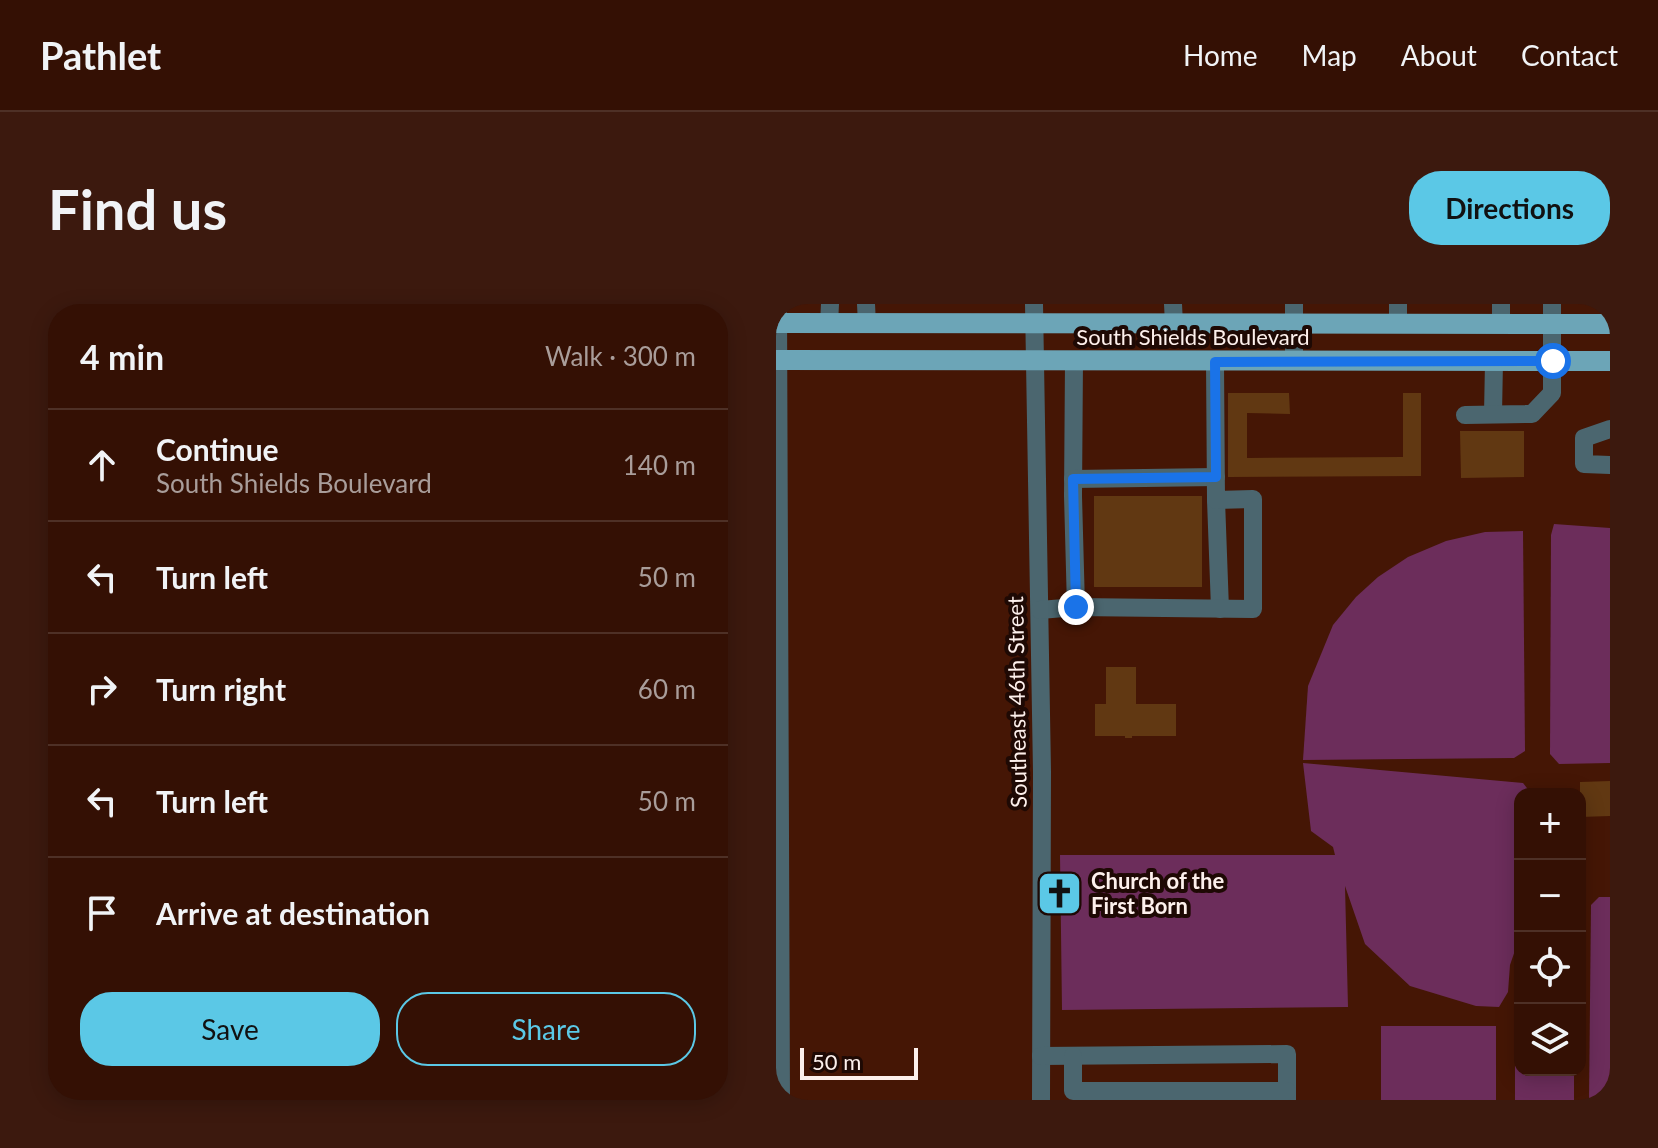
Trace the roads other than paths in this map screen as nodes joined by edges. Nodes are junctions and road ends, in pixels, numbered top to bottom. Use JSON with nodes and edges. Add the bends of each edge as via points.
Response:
{"nodes":[{"id":1,"x":830,"y":314,"type":"edge"},
{"id":2,"x":867,"y":314,"type":"edge"},
{"id":3,"x":1034,"y":314,"type":"edge"},
{"id":4,"x":1173,"y":314,"type":"edge"},
{"id":5,"x":1294,"y":314,"type":"edge"},
{"id":6,"x":1398,"y":314,"type":"edge"},
{"id":7,"x":1501,"y":314,"type":"edge"},
{"id":8,"x":1552,"y":314,"type":"edge"},
{"id":9,"x":778,"y":317,"type":"edge"},
{"id":10,"x":1610,"y":324,"type":"edge"},
{"id":11,"x":777,"y":360,"type":"edge"},
{"id":12,"x":1034,"y":361,"type":"junction"},
{"id":13,"x":1074,"y":361,"type":"junction"},
{"id":14,"x":1294,"y":361,"type":"junction"},
{"id":15,"x":1553,"y":361,"type":"junction"},
{"id":16,"x":1610,"y":361,"type":"edge"},
{"id":17,"x":1215,"y":362,"type":"junction"},
{"id":18,"x":1494,"y":362,"type":"junction"},
{"id":19,"x":1493,"y":414,"type":"junction"},
{"id":20,"x":1465,"y":415,"type":"dead end"},
{"id":21,"x":1610,"y":429,"type":"edge"},
{"id":22,"x":1610,"y":465,"type":"edge"},
{"id":23,"x":1216,"y":477,"type":"junction"},
{"id":24,"x":1073,"y":488,"type":"junction"},
{"id":25,"x":1037,"y":497,"type":"junction"},
{"id":26,"x":1216,"y":500,"type":"junction"},
{"id":27,"x":1076,"y":607,"type":"junction"},
{"id":28,"x":1220,"y":609,"type":"junction"},
{"id":29,"x":1040,"y":610,"type":"junction"},
{"id":30,"x":778,"y":667,"type":"edge"},
{"id":31,"x":778,"y":710,"type":"edge"},
{"id":32,"x":778,"y":838,"type":"edge"},
{"id":33,"x":1041,"y":1056,"type":"junction"},
{"id":34,"x":1073,"y":1056,"type":"junction"},
{"id":35,"x":1174,"y":1095,"type":"edge"},
{"id":36,"x":1287,"y":1095,"type":"edge"},
{"id":37,"x":781,"y":1100,"type":"edge"},
{"id":38,"x":1041,"y":1100,"type":"edge"}],
"edges":[{"from":1,"to":2,"type":"main road","name":"South Shields Boulevard"},
{"from":1,"to":9,"type":"main road","name":"South Shields Boulevard"},
{"from":2,"to":3,"type":"main road","name":"South Shields Boulevard"},
{"from":3,"to":4,"type":"main road","name":"South Shields Boulevard"},
{"from":3,"to":12,"type":"street","name":"Southeast 46th Street"},
{"from":4,"to":5,"type":"main road","name":"South Shields Boulevard"},
{"from":5,"to":6,"type":"main road","name":"South Shields Boulevard"},
{"from":5,"to":14,"type":"street"},
{"from":6,"to":7,"type":"main road","name":"South Shields Boulevard"},
{"from":7,"to":8,"type":"main road","name":"South Shields Boulevard"},
{"from":8,"to":10,"type":"main road","name":"South Shields Boulevard"},
{"from":8,"to":15,"type":"street"},
{"from":9,"to":11,"type":"street"},
{"from":11,"to":12,"type":"main road","name":"South Shields Boulevard"},
{"from":11,"to":30,"type":"street"},
{"from":12,"to":13,"type":"main road","name":"South Shields Boulevard"},
{"from":12,"to":25,"type":"street","name":"Southeast 46th Street"},
{"from":13,"to":17,"type":"main road","name":"South Shields Boulevard"},
{"from":13,"to":24,"type":"street"},
{"from":14,"to":17,"type":"main road","name":"South Shields Boulevard"},
{"from":14,"to":18,"type":"main road","name":"South Shields Boulevard"},
{"from":15,"to":16,"type":"main road","name":"South Shields Boulevard"},
{"from":15,"to":18,"type":"main road","name":"South Shields Boulevard"},
{"from":15,"to":19,"type":"street","via":[[1552,393],[1532,414]]},
{"from":17,"to":23,"type":"street"},
{"from":18,"to":19,"type":"street"},
{"from":19,"to":20,"type":"street"},
{"from":21,"to":22,"type":"street","via":[[1584,438],[1584,464]]},
{"from":23,"to":24,"type":"street"},
{"from":23,"to":26,"type":"street"},
{"from":24,"to":25,"type":"street"},
{"from":24,"to":27,"type":"street"},
{"from":25,"to":29,"type":"street","name":"Southeast 46th Street"},
{"from":26,"to":28,"type":"street"},
{"from":26,"to":28,"type":"street","via":[[1253,499],[1253,609]]},
{"from":27,"to":28,"type":"street"},
{"from":27,"to":29,"type":"street"},
{"from":29,"to":33,"type":"street","name":"Southeast 46th Street"},
{"from":30,"to":31,"type":"street"},
{"from":31,"to":32,"type":"street"},
{"from":32,"to":37,"type":"street"},
{"from":33,"to":34,"type":"street"},
{"from":33,"to":38,"type":"street","name":"Southeast 46th Street"},
{"from":34,"to":35,"type":"street","via":[[1073,1091]]},
{"from":34,"to":36,"type":"street","via":[[1287,1054]]},
{"from":35,"to":36,"type":"street"}]}
